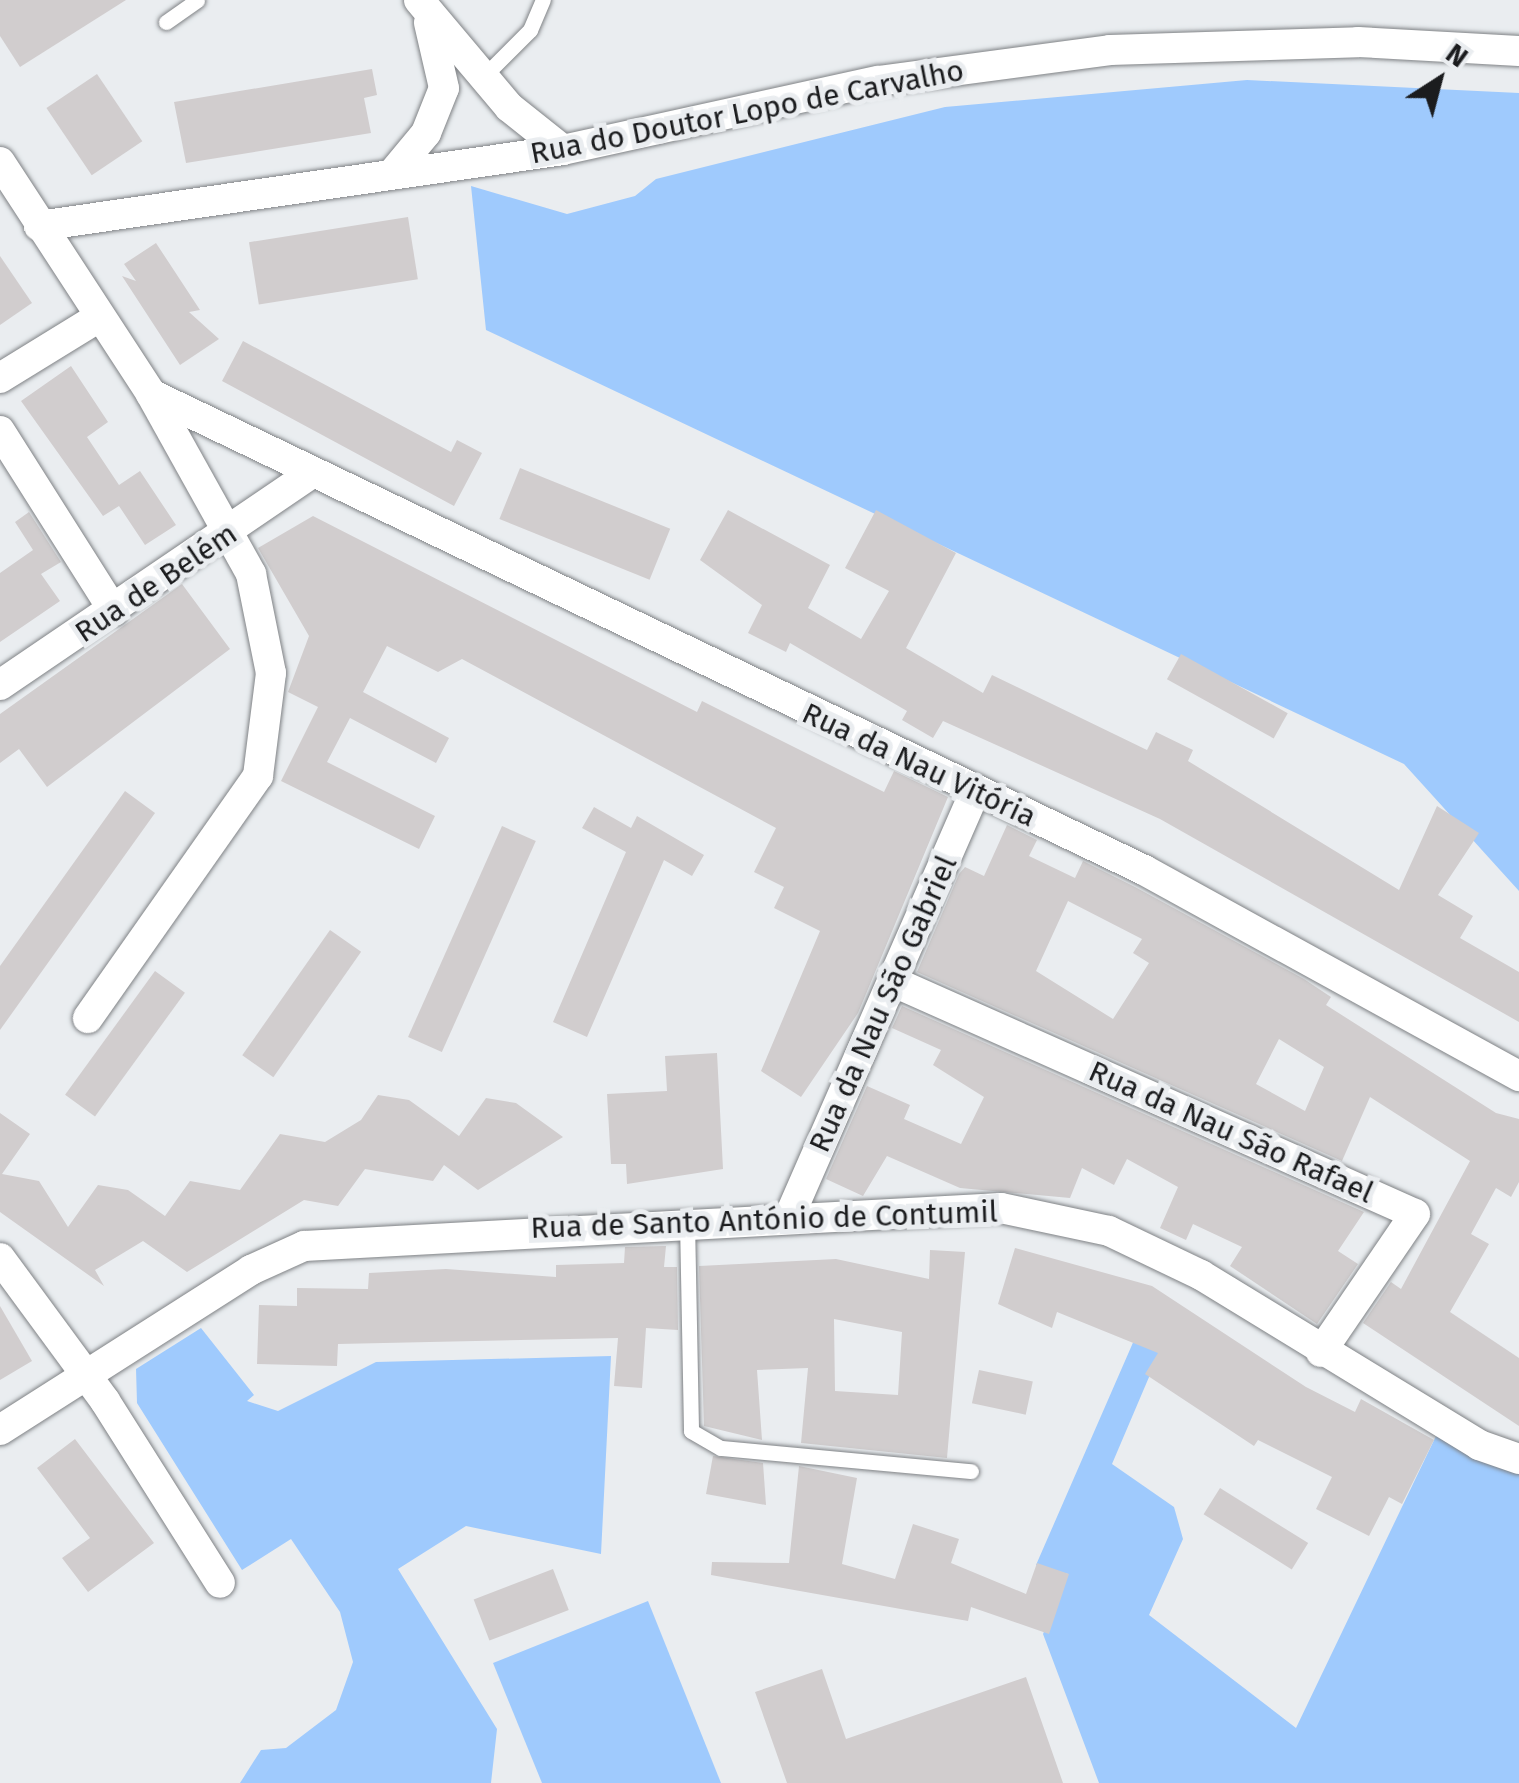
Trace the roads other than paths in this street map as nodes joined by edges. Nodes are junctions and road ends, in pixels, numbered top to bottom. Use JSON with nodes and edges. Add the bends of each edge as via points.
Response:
{"nodes":[{"id":1,"x":197,"y":0,"type":"edge"},
{"id":2,"x":543,"y":0,"type":"edge"},
{"id":3,"x":421,"y":3,"type":"edge"},
{"id":4,"x":166,"y":22,"type":"dead end"},
{"id":5,"x":1519,"y":51,"type":"edge"},
{"id":6,"x":482,"y":78,"type":"junction"},
{"id":7,"x":563,"y":150,"type":"junction"},
{"id":8,"x":0,"y":162,"type":"edge"},
{"id":9,"x":392,"y":174,"type":"junction"},
{"id":10,"x":39,"y":226,"type":"junction"},
{"id":11,"x":99,"y":317,"type":"junction"},
{"id":12,"x":0,"y":378,"type":"edge"},
{"id":13,"x":151,"y":394,"type":"junction"},
{"id":14,"x":0,"y":431,"type":"edge"},
{"id":15,"x":308,"y":476,"type":"junction"},
{"id":16,"x":228,"y":535,"type":"junction"},
{"id":17,"x":114,"y":611,"type":"junction"},
{"id":18,"x":0,"y":685,"type":"edge"},
{"id":19,"x":975,"y":792,"type":"junction"},
{"id":20,"x":894,"y":982,"type":"junction"},
{"id":21,"x":88,"y":1018,"type":"dead end"},
{"id":22,"x":1519,"y":1076,"type":"edge"},
{"id":23,"x":790,"y":1215,"type":"junction"},
{"id":24,"x":687,"y":1220,"type":"junction"},
{"id":25,"x":0,"y":1258,"type":"edge"},
{"id":26,"x":1321,"y":1352,"type":"junction"},
{"id":27,"x":87,"y":1374,"type":"junction"},
{"id":28,"x":0,"y":1430,"type":"edge"},
{"id":29,"x":1519,"y":1459,"type":"edge"},
{"id":30,"x":970,"y":1471,"type":"dead end"},
{"id":31,"x":220,"y":1583,"type":"dead end"}],
"edges":[{"from":1,"to":4,"type":"lane"},
{"from":2,"to":6,"type":"lane","via":[[530,30]]},
{"from":3,"to":6,"type":"street"},
{"from":3,"to":9,"type":"street","via":[[444,88],[426,133]]},
{"from":5,"to":7,"type":"street","name":"Rua do Doutor Lopo de Carvalho","via":[[1358,42],[1110,50],[878,81]]},
{"from":6,"to":7,"type":"street"},
{"from":7,"to":9,"type":"street","name":"Rua do Doutor Lopo de Carvalho"},
{"from":8,"to":10,"type":"street"},
{"from":9,"to":10,"type":"street","name":"Rua do Doutor Lopo de Carvalho"},
{"from":10,"to":11,"type":"street"},
{"from":11,"to":12,"type":"street"},
{"from":11,"to":13,"type":"street"},
{"from":13,"to":15,"type":"street","name":"Rua da Nau Vitória"},
{"from":13,"to":16,"type":"street"},
{"from":14,"to":17,"type":"street"},
{"from":15,"to":16,"type":"street","name":"Rua de Belém"},
{"from":15,"to":19,"type":"street","name":"Rua da Nau Vitória"},
{"from":16,"to":17,"type":"street","name":"Rua de Belém"},
{"from":16,"to":21,"type":"street","via":[[262,612],[267,748],[258,776]]},
{"from":17,"to":18,"type":"street","name":"Rua de Belém"},
{"from":19,"to":20,"type":"street","name":"Rua da Nau São Gabriel"},
{"from":19,"to":22,"type":"street","name":"Rua da Nau Vitória","via":[[1144,870]]},
{"from":20,"to":23,"type":"street","name":"Rua da Nau São Gabriel"},
{"from":20,"to":26,"type":"street","name":"Rua da Nau São Rafael","via":[[1415,1214]]},
{"from":23,"to":24,"type":"street","name":"Rua de Santo António de Contumil"},
{"from":23,"to":26,"type":"street","name":"Rua de Santo António de Contumil","via":[[1001,1208],[1109,1231],[1201,1275]]},
{"from":24,"to":27,"type":"street","name":"Rua de Santo António de Contumil","via":[[304,1246]]},
{"from":24,"to":30,"type":"lane","via":[[690,1431],[721,1448]]},
{"from":25,"to":27,"type":"street"},
{"from":26,"to":29,"type":"street","name":"Rua de Santo António de Contumil"},
{"from":27,"to":28,"type":"street","name":"Rua de Santo António de Contumil"},
{"from":27,"to":31,"type":"street"}]}
